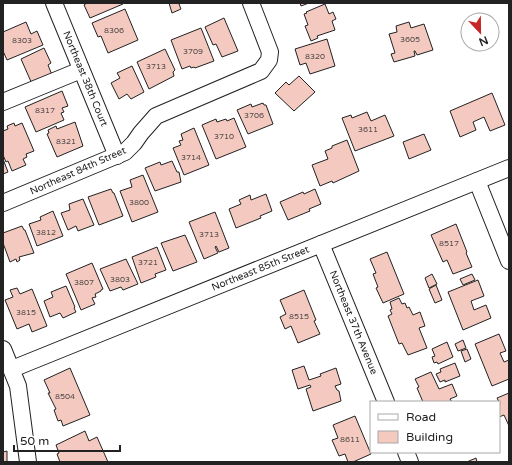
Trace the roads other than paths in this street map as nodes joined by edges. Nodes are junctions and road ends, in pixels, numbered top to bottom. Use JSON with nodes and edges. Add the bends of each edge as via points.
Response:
{"nodes":[{"id":1,"x":54,"y":3,"type":"edge"},
{"id":2,"x":251,"y":3,"type":"edge"},
{"id":3,"x":82,"y":70,"type":"junction"},
{"id":4,"x":3,"y":102,"type":"edge"},
{"id":5,"x":117,"y":156,"type":"junction"},
{"id":6,"x":509,"y":168,"type":"edge"},
{"id":7,"x":477,"y":181,"type":"junction"},
{"id":8,"x":3,"y":203,"type":"edge"},
{"id":9,"x":322,"y":244,"type":"junction"},
{"id":10,"x":509,"y":261,"type":"edge"},
{"id":11,"x":3,"y":349,"type":"edge"},
{"id":12,"x":12,"y":369,"type":"junction"},
{"id":13,"x":386,"y":401,"type":"edge"},
{"id":14,"x":28,"y":462,"type":"edge"}],
"edges":[{"from":1,"to":3,"type":"street","name":"Northeast 38th Court"},
{"from":2,"to":5,"type":"street","name":"Northeast 84th Street","via":[[269,48],[269,60],[264,68],[156,116],[130,148]]},
{"from":3,"to":4,"type":"street"},
{"from":3,"to":5,"type":"street","name":"Northeast 38th Court"},
{"from":5,"to":8,"type":"street","name":"Northeast 84th Street"},
{"from":6,"to":7,"type":"street","name":"Northeast 85th Street"},
{"from":7,"to":9,"type":"street","name":"Northeast 85th Street"},
{"from":7,"to":10,"type":"street"},
{"from":9,"to":12,"type":"street","name":"Northeast 85th Street"},
{"from":9,"to":13,"type":"street","name":"Northeast 37th Avenue"},
{"from":11,"to":12,"type":"street"},
{"from":12,"to":14,"type":"street","via":[[18,386]]}]}
